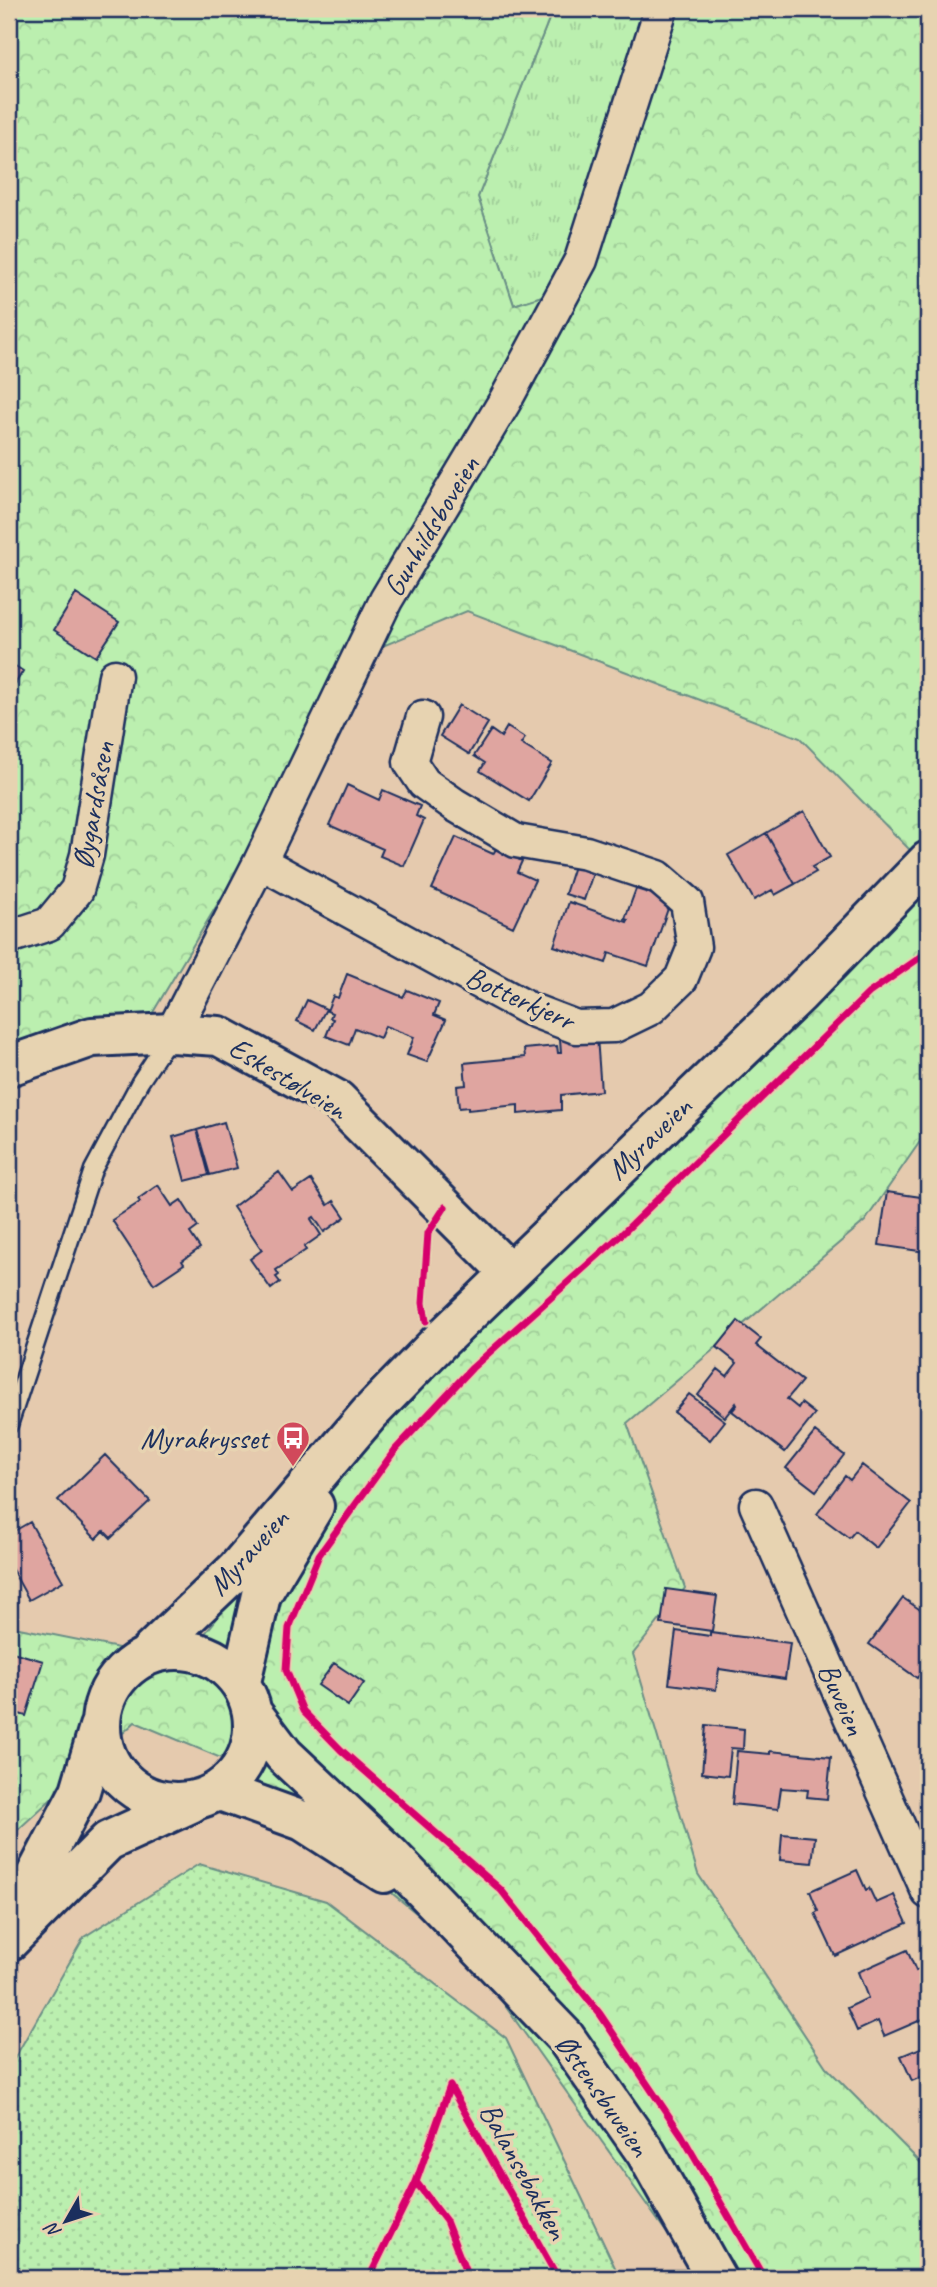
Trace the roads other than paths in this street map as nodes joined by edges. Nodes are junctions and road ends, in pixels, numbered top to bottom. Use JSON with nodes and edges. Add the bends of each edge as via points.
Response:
{"nodes":[{"id":1,"x":661,"y":9,"type":"edge"},
{"id":2,"x":115,"y":676,"type":"dead end"},
{"id":3,"x":423,"y":717,"type":"dead end"},
{"id":4,"x":928,"y":861,"type":"edge"},
{"id":5,"x":260,"y":862,"type":"junction"},
{"id":6,"x":9,"y":937,"type":"edge"},
{"id":7,"x":172,"y":1033,"type":"junction"},
{"id":8,"x":9,"y":1066,"type":"edge"},
{"id":9,"x":509,"y":1272,"type":"junction"},
{"id":10,"x":369,"y":1414,"type":"junction"},
{"id":11,"x":9,"y":1425,"type":"edge"},
{"id":12,"x":756,"y":1505,"type":"dead end"},
{"id":13,"x":149,"y":1653,"type":"junction"},
{"id":14,"x":247,"y":1698,"type":"junction"},
{"id":15,"x":99,"y":1727,"type":"junction"},
{"id":16,"x":206,"y":1796,"type":"junction"},
{"id":17,"x":928,"y":1892,"type":"edge"},
{"id":18,"x":9,"y":1928,"type":"edge"},
{"id":19,"x":465,"y":1931,"type":"junction"},
{"id":20,"x":9,"y":1941,"type":"edge"},
{"id":21,"x":716,"y":2278,"type":"edge"}],
"edges":[{"from":1,"to":5,"type":"street","name":"Gunhildsboveien","via":[[581,260],[505,401],[386,600]]},
{"from":2,"to":6,"type":"street","name":"Øygardsåsen","via":[[87,855],[77,890],[49,924]]},
{"from":3,"to":5,"type":"street","name":"Botterkjerr","via":[[410,762],[424,783],[455,806],[516,841],[586,853],[658,877],[687,902],[694,947],[681,979],[650,1008],[614,1026],[576,1027],[530,1009]]},
{"from":4,"to":9,"type":"main road","name":"Myraveien","via":[[799,994]]},
{"from":5,"to":7,"type":"street","name":"Gunhildsboveien"},
{"from":7,"to":8,"type":"main road","name":"Eskestølveien","via":[[92,1037]]},
{"from":7,"to":9,"type":"main road","name":"Eskestølveien","via":[[219,1036],[337,1100]]},
{"from":7,"to":11,"type":"lane","via":[[93,1170]]},
{"from":9,"to":10,"type":"main road","name":"Myraveien"},
{"from":10,"to":13,"type":"main road","name":"Myraveien","via":[[236,1570]]},
{"from":10,"to":14,"type":"main road","name":"Myraveien","via":[[261,1595]]},
{"from":12,"to":17,"type":"street","name":"Buveien"},
{"from":13,"to":14,"type":"main road","via":[[177,1648],[218,1661]]},
{"from":13,"to":15,"type":"main road","via":[[118,1675],[105,1698]]},
{"from":14,"to":16,"type":"main road","via":[[252,1745],[240,1770]]},
{"from":14,"to":19,"type":"main road","name":"Østensbuveien","via":[[284,1755]]},
{"from":15,"to":16,"type":"main road","via":[[105,1755],[125,1783],[143,1796],[164,1802]]},
{"from":15,"to":18,"type":"main road","via":[[80,1791]]},
{"from":16,"to":19,"type":"main road","name":"Østensbuveien","via":[[303,1821]]},
{"from":16,"to":20,"type":"main road","via":[[108,1841]]},
{"from":19,"to":21,"type":"main road","name":"Østensbuveien","via":[[565,2037],[646,2153]]}]}
